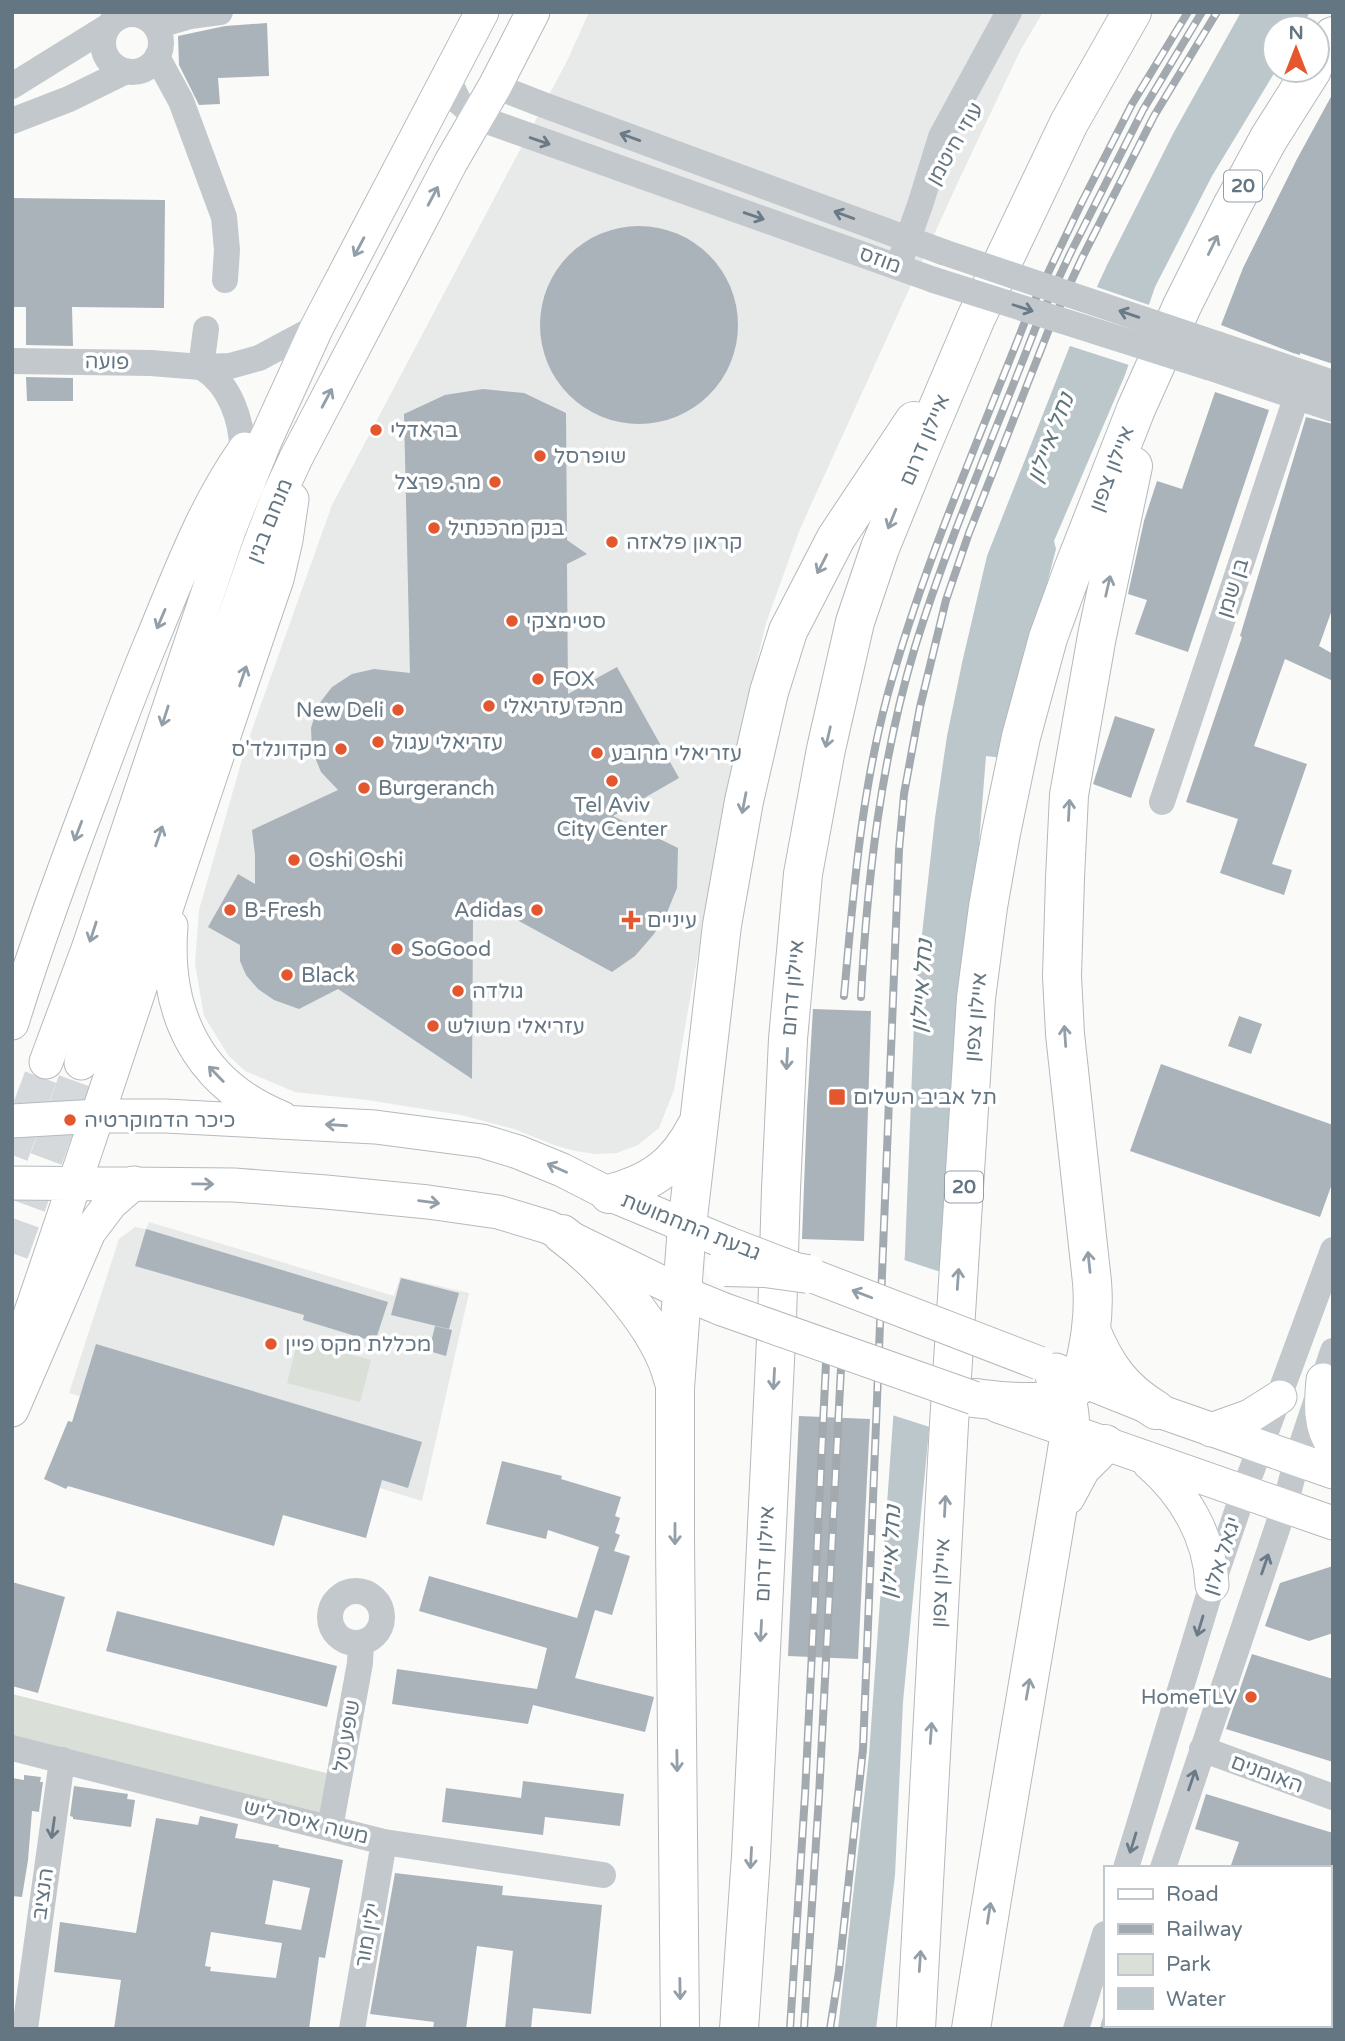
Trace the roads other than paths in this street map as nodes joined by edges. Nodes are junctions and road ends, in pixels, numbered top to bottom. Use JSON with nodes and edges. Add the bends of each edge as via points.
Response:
{"nodes":[{"id":1,"x":220,"y":12,"type":"edge"},
{"id":2,"x":482,"y":12,"type":"edge"},
{"id":3,"x":533,"y":12,"type":"edge"},
{"id":4,"x":1009,"y":12,"type":"edge"},
{"id":5,"x":1027,"y":12,"type":"edge"},
{"id":6,"x":1132,"y":12,"type":"edge"},
{"id":7,"x":144,"y":18,"type":"edge"},
{"id":8,"x":107,"y":27,"type":"junction"},
{"id":9,"x":157,"y":57,"type":"junction"},
{"id":10,"x":126,"y":71,"type":"junction"},
{"id":11,"x":448,"y":79,"type":"junction"},
{"id":12,"x":1302,"y":84,"type":"edge"},
{"id":13,"x":12,"y":86,"type":"edge"},
{"id":14,"x":495,"y":86,"type":"junction"},
{"id":15,"x":475,"y":117,"type":"junction"},
{"id":16,"x":12,"y":121,"type":"edge"},
{"id":17,"x":921,"y":202,"type":"junction"},
{"id":18,"x":908,"y":239,"type":"junction"},
{"id":19,"x":897,"y":267,"type":"junction"},
{"id":20,"x":225,"y":280,"type":"dead end"},
{"id":21,"x":317,"y":327,"type":"junction"},
{"id":22,"x":206,"y":330,"type":"dead end"},
{"id":23,"x":966,"y":343,"type":"junction"},
{"id":24,"x":1212,"y":356,"type":"junction"},
{"id":25,"x":12,"y":361,"type":"edge"},
{"id":26,"x":201,"y":367,"type":"junction"},
{"id":27,"x":1153,"y":372,"type":"junction"},
{"id":28,"x":291,"y":382,"type":"junction"},
{"id":29,"x":1333,"y":383,"type":"edge"},
{"id":30,"x":1300,"y":385,"type":"junction"},
{"id":31,"x":1333,"y":410,"type":"edge"},
{"id":32,"x":242,"y":453,"type":"junction"},
{"id":33,"x":296,"y":458,"type":"junction"},
{"id":34,"x":1162,"y":802,"type":"dead end"},
{"id":35,"x":175,"y":880,"type":"junction"},
{"id":36,"x":12,"y":1023,"type":"edge"},
{"id":37,"x":46,"y":1062,"type":"tunnel mouth"},
{"id":38,"x":81,"y":1063,"type":"tunnel mouth"},
{"id":39,"x":99,"y":1116,"type":"junction"},
{"id":40,"x":699,"y":1119,"type":"junction"},
{"id":41,"x":12,"y":1121,"type":"edge"},
{"id":42,"x":294,"y":1122,"type":"junction"},
{"id":43,"x":12,"y":1183,"type":"edge"},
{"id":44,"x":76,"y":1183,"type":"junction"},
{"id":45,"x":134,"y":1183,"type":"junction"},
{"id":46,"x":609,"y":1194,"type":"junction"},
{"id":47,"x":687,"y":1226,"type":"junction"},
{"id":48,"x":562,"y":1234,"type":"junction"},
{"id":49,"x":1333,"y":1250,"type":"edge"},
{"id":50,"x":726,"y":1255,"type":"junction"},
{"id":51,"x":808,"y":1273,"type":"joint"},
{"id":52,"x":681,"y":1292,"type":"junction"},
{"id":53,"x":1091,"y":1330,"type":"junction"},
{"id":54,"x":1328,"y":1365,"type":"edge"},
{"id":55,"x":12,"y":1367,"type":"edge"},
{"id":56,"x":675,"y":1388,"type":"junction"},
{"id":57,"x":1051,"y":1388,"type":"junction"},
{"id":58,"x":1280,"y":1397,"type":"junction"},
{"id":59,"x":974,"y":1398,"type":"joint"},
{"id":60,"x":12,"y":1410,"type":"edge"},
{"id":61,"x":1156,"y":1410,"type":"junction"},
{"id":62,"x":1211,"y":1430,"type":"junction"},
{"id":63,"x":1088,"y":1438,"type":"junction"},
{"id":64,"x":1333,"y":1445,"type":"edge"},
{"id":65,"x":1260,"y":1447,"type":"junction"},
{"id":66,"x":1142,"y":1457,"type":"junction"},
{"id":67,"x":1297,"y":1459,"type":"junction"},
{"id":68,"x":1333,"y":1472,"type":"edge"},
{"id":69,"x":1244,"y":1491,"type":"junction"},
{"id":70,"x":1285,"y":1505,"type":"junction"},
{"id":71,"x":1333,"y":1523,"type":"edge"},
{"id":72,"x":1212,"y":1585,"type":"junction"},
{"id":73,"x":361,"y":1643,"type":"dead end"},
{"id":74,"x":12,"y":1748,"type":"edge"},
{"id":75,"x":1202,"y":1749,"type":"junction"},
{"id":76,"x":62,"y":1760,"type":"junction"},
{"id":77,"x":1325,"y":1795,"type":"edge"},
{"id":78,"x":330,"y":1828,"type":"junction"},
{"id":79,"x":384,"y":1842,"type":"junction"},
{"id":80,"x":1127,"y":1866,"type":"edge"},
{"id":81,"x":1164,"y":1866,"type":"edge"},
{"id":82,"x":603,"y":1875,"type":"dead end"},
{"id":83,"x":1104,"y":1937,"type":"edge"},
{"id":84,"x":25,"y":2029,"type":"edge"},
{"id":85,"x":352,"y":2029,"type":"edge"},
{"id":86,"x":680,"y":2029,"type":"edge"},
{"id":87,"x":739,"y":2029,"type":"edge"},
{"id":88,"x":916,"y":2029,"type":"edge"},
{"id":89,"x":971,"y":2029,"type":"edge"},
{"id":90,"x":1076,"y":2029,"type":"edge"}],
"edges":[{"from":1,"to":7,"type":"street"},
{"from":2,"to":11,"type":"main road","name":"מנחם בגין"},
{"from":3,"to":14,"type":"main road","name":"מנחם בגין"},
{"from":4,"to":17,"type":"street","name":"עוזי חיטמן","via":[[941,137]]},
{"from":5,"to":17,"type":"street","name":"עוזי חיטמן"},
{"from":6,"to":23,"type":"highway","name":"איילון דרום","via":[[1069,123]]},
{"from":7,"to":8,"type":"street","via":[[121,16]]},
{"from":7,"to":9,"type":"street","via":[[161,41]]},
{"from":8,"to":10,"type":"street","via":[[105,54]]},
{"from":8,"to":13,"type":"street"},
{"from":9,"to":10,"type":"street","via":[[144,69]]},
{"from":9,"to":20,"type":"street","via":[[181,101],[225,217]]},
{"from":10,"to":16,"type":"street"},
{"from":11,"to":15,"type":"street","via":[[459,102]]},
{"from":11,"to":21,"type":"main road","name":"מנחם בגין","one_way":true},
{"from":27,"to":12,"type":"highway","name":"איילון צפון","number":"20","one_way":true,"via":[[1242,187]]},
{"from":14,"to":15,"type":"main road","name":"מנחם בגין"},
{"from":18,"to":14,"type":"street","name":"מוזס","one_way":true},
{"from":15,"to":19,"type":"street","name":"מוזס","one_way":true},
{"from":33,"to":15,"type":"main road","name":"מנחם בגין","one_way":true},
{"from":17,"to":18,"type":"street"},
{"from":18,"to":19,"type":"street"},
{"from":24,"to":18,"type":"street","name":"מוזס","one_way":true,"bridge":true},
{"from":19,"to":24,"type":"street","name":"מוזס","one_way":true,"bridge":true},
{"from":21,"to":26,"type":"street","name":"פועה","via":[[258,358],[230,366]]},
{"from":21,"to":28,"type":"main road","name":"מנחם בגין"},
{"from":22,"to":26,"type":"street"},
{"from":23,"to":40,"type":"highway","one_way":true,"via":[[836,538],[788,631],[744,801],[722,925]]},
{"from":23,"to":87,"type":"highway","name":"איילון דרום","one_way":true,"via":[[880,548],[855,622],[825,749],[803,874],[788,1039]]},
{"from":24,"to":30,"type":"street","name":"מוזס"},
{"from":25,"to":26,"type":"street","name":"פועה"},
{"from":26,"to":32,"type":"street","via":[[216,378],[231,401]]},
{"from":53,"to":27,"type":"highway","one_way":true,"via":[[1093,1290],[1064,1011],[1069,795],[1097,636]]},
{"from":88,"to":27,"type":"highway","name":"איילון צפון","number":"20","one_way":true,"via":[[976,998],[988,907],[1021,737],[1048,638]]},
{"from":28,"to":32,"type":"main road"},
{"from":28,"to":37,"type":"main road","name":"מנחם בגין","one_way":true,"via":[[229,530]]},
{"from":29,"to":30,"type":"street","name":"מוזס"},
{"from":30,"to":31,"type":"street","name":"מוזס"},
{"from":30,"to":34,"type":"street","name":"בן שמן"},
{"from":32,"to":36,"type":"main road","one_way":true,"via":[[187,556],[135,681]]},
{"from":35,"to":33,"type":"main road","one_way":true,"via":[[276,579]]},
{"from":38,"to":33,"type":"main road","name":"מנחם בגין","one_way":true,"via":[[258,549]]},
{"from":35,"to":39,"type":"main road"},
{"from":42,"to":35,"type":"main road","one_way":true,"via":[[244,1099],[199,1055],[174,994],[170,966]]},
{"from":39,"to":41,"type":"main road","name":"גבעת התחמושת"},
{"from":39,"to":42,"type":"main road","name":"גבעת התחמושת"},
{"from":39,"to":44,"type":"main road"},
{"from":40,"to":46,"type":"highway","via":[[684,1148],[662,1172]]},
{"from":40,"to":47,"type":"highway"},
{"from":46,"to":42,"type":"main road","name":"גבעת התחמושת","one_way":true,"via":[[562,1170],[482,1141]]},
{"from":43,"to":44,"type":"main road"},
{"from":44,"to":45,"type":"main road"},
{"from":44,"to":55,"type":"main road"},
{"from":45,"to":48,"type":"main road","one_way":true,"via":[[234,1185],[428,1202],[498,1212]]},
{"from":45,"to":60,"type":"main road","via":[[89,1232]]},
{"from":46,"to":47,"type":"main road","name":"גבעת התחמושת"},
{"from":47,"to":50,"type":"main road","name":"גבעת התחמושת"},
{"from":47,"to":52,"type":"highway"},
{"from":48,"to":52,"type":"main road"},
{"from":48,"to":56,"type":"highway","via":[[608,1275],[640,1315],[663,1351]]},
{"from":49,"to":58,"type":"street","name":"יגאל אלון"},
{"from":50,"to":51,"type":"highway","bridge":true,"via":[[765,1268]]},
{"from":50,"to":52,"type":"highway","via":[[716,1268],[694,1277]]},
{"from":57,"to":51,"type":"main road","one_way":true,"bridge":true},
{"from":52,"to":56,"type":"highway"},
{"from":52,"to":59,"type":"main road","bridge":true},
{"from":53,"to":57,"type":"highway"},
{"from":53,"to":61,"type":"highway","via":[[1122,1384]]},
{"from":54,"to":64,"type":"main road","via":[[1321,1403]]},
{"from":54,"to":67,"type":"street","name":"יגאל אלון"},
{"from":56,"to":86,"type":"highway","one_way":true},
{"from":57,"to":59,"type":"highway","via":[[1020,1403]]},
{"from":57,"to":61,"type":"main road"},
{"from":57,"to":63,"type":"highway"},
{"from":58,"to":62,"type":"main road","via":[[1241,1420]]},
{"from":58,"to":65,"type":"street","name":"יגאל אלון"},
{"from":61,"to":62,"type":"main road"},
{"from":62,"to":65,"type":"main road"},
{"from":63,"to":66,"type":"main road"},
{"from":89,"to":63,"type":"highway","one_way":true,"via":[[1059,1511],[1088,1459]]},
{"from":65,"to":67,"type":"main road"},
{"from":65,"to":69,"type":"street","name":"יגאל אלון"},
{"from":66,"to":69,"type":"main road"},
{"from":66,"to":72,"type":"main road","via":[[1190,1511],[1204,1545]]},
{"from":67,"to":68,"type":"main road"},
{"from":67,"to":70,"type":"street","name":"יגאל אלון"},
{"from":69,"to":70,"type":"main road"},
{"from":69,"to":72,"type":"street","name":"יגאל אלון"},
{"from":70,"to":71,"type":"main road"},
{"from":75,"to":70,"type":"street","name":"יגאל אלון","one_way":true},
{"from":72,"to":80,"type":"street","name":"יגאל אלון","one_way":true},
{"from":73,"to":78,"type":"street","name":"שפע טל"},
{"from":74,"to":76,"type":"street","name":"משה איסרליש"},
{"from":75,"to":77,"type":"street","name":"האומנים"},
{"from":81,"to":75,"type":"street","name":"יגאל אלון","one_way":true},
{"from":76,"to":78,"type":"street","name":"משה איסרליש"},
{"from":76,"to":84,"type":"street","name":"הנציב","one_way":true},
{"from":78,"to":79,"type":"street","name":"משה איסרליש"},
{"from":79,"to":82,"type":"street","name":"משה איסרליש"},
{"from":79,"to":85,"type":"street","name":"ילין מור"},
{"from":83,"to":90,"type":"street"}]}
